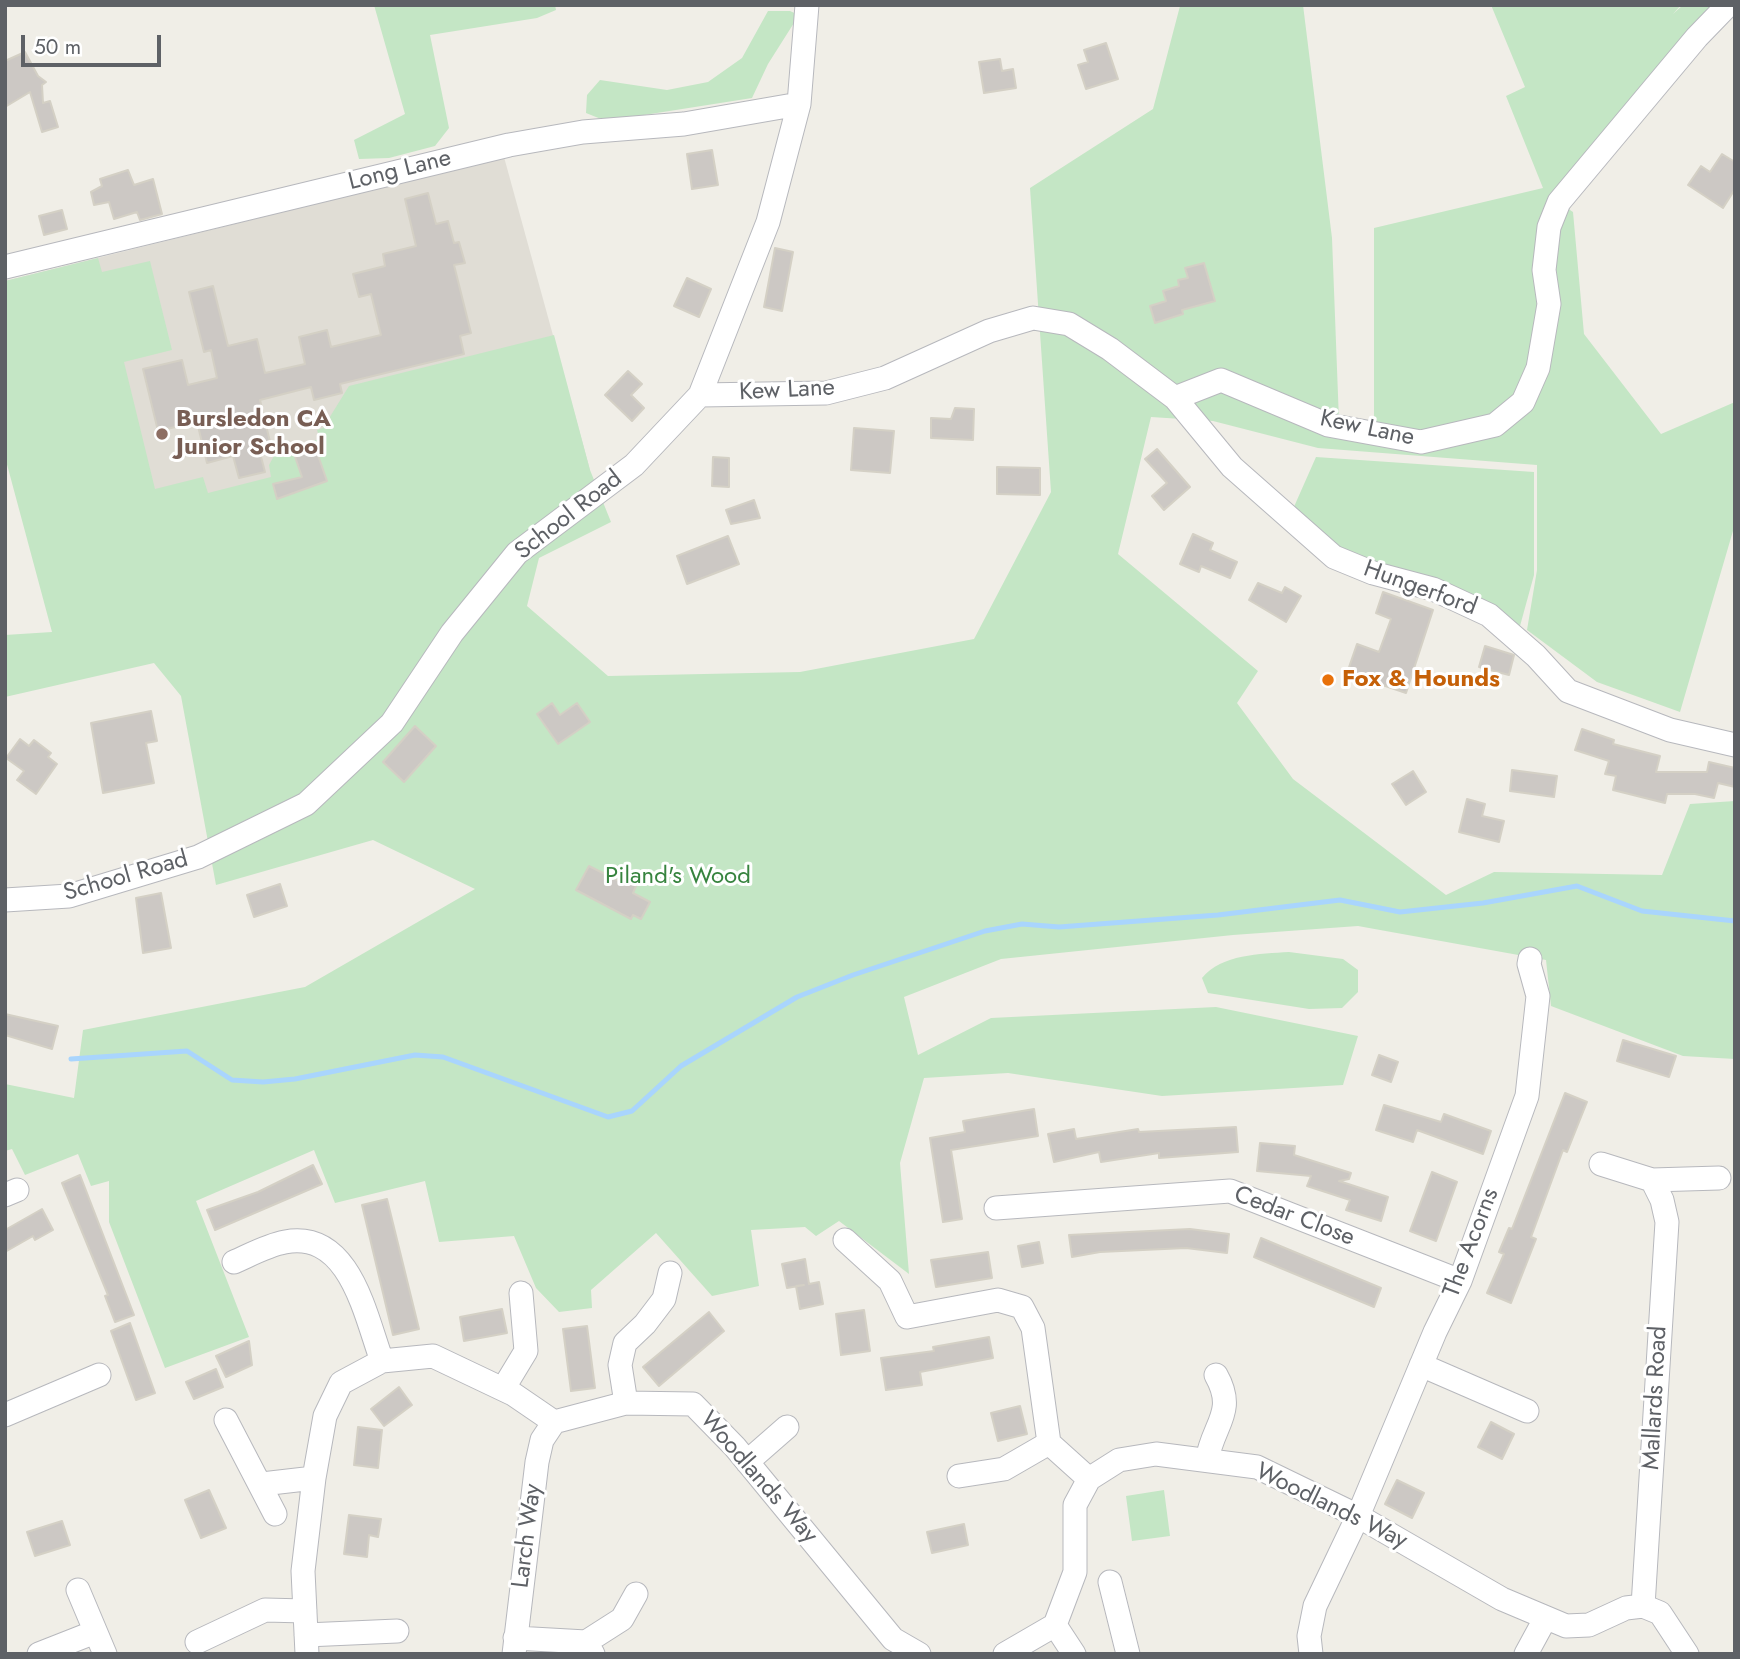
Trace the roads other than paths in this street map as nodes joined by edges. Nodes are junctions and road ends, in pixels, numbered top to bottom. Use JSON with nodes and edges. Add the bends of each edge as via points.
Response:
{"nodes":[{"id":1,"x":807,"y":5,"type":"edge"},
{"id":2,"x":1728,"y":5,"type":"edge"},
{"id":3,"x":799,"y":104,"type":"junction"},
{"id":4,"x":5,"y":267,"type":"edge"},
{"id":5,"x":699,"y":395,"type":"junction"},
{"id":6,"x":1175,"y":398,"type":"junction"},
{"id":7,"x":1735,"y":744,"type":"edge"},
{"id":8,"x":5,"y":900,"type":"edge"},
{"id":9,"x":1530,"y":959,"type":"dead end"},
{"id":10,"x":1601,"y":1164,"type":"dead end"},
{"id":11,"x":1719,"y":1178,"type":"dead end"},
{"id":12,"x":1652,"y":1180,"type":"junction"},
{"id":13,"x":996,"y":1208,"type":"dead end"},
{"id":14,"x":845,"y":1240,"type":"dead end"},
{"id":15,"x":234,"y":1262,"type":"dead end"},
{"id":16,"x":670,"y":1273,"type":"dead end"},
{"id":17,"x":1460,"y":1281,"type":"junction"},
{"id":18,"x":521,"y":1293,"type":"dead end"},
{"id":19,"x":382,"y":1361,"type":"junction"},
{"id":20,"x":1421,"y":1366,"type":"junction"},
{"id":21,"x":99,"y":1375,"type":"dead end"},
{"id":22,"x":1216,"y":1375,"type":"dead end"},
{"id":23,"x":503,"y":1389,"type":"junction"},
{"id":24,"x":626,"y":1403,"type":"junction"},
{"id":25,"x":1527,"y":1410,"type":"dead end"},
{"id":26,"x":5,"y":1415,"type":"edge"},
{"id":27,"x":226,"y":1420,"type":"dead end"},
{"id":28,"x":554,"y":1422,"type":"junction"},
{"id":29,"x":787,"y":1427,"type":"dead end"},
{"id":30,"x":1049,"y":1443,"type":"junction"},
{"id":31,"x":1207,"y":1460,"type":"junction"},
{"id":32,"x":747,"y":1462,"type":"junction"},
{"id":33,"x":959,"y":1476,"type":"dead end"},
{"id":34,"x":314,"y":1478,"type":"junction"},
{"id":35,"x":1089,"y":1479,"type":"junction"},
{"id":36,"x":262,"y":1485,"type":"junction"},
{"id":37,"x":275,"y":1514,"type":"dead end"},
{"id":38,"x":1358,"y":1516,"type":"junction"},
{"id":39,"x":1110,"y":1582,"type":"dead end"},
{"id":40,"x":78,"y":1590,"type":"dead end"},
{"id":41,"x":636,"y":1594,"type":"dead end"},
{"id":42,"x":1643,"y":1606,"type":"junction"},
{"id":43,"x":305,"y":1611,"type":"junction"},
{"id":44,"x":1545,"y":1619,"type":"junction"},
{"id":45,"x":1055,"y":1625,"type":"junction"},
{"id":46,"x":95,"y":1632,"type":"junction"},
{"id":47,"x":397,"y":1632,"type":"dead end"},
{"id":48,"x":197,"y":1642,"type":"dead end"},
{"id":49,"x":307,"y":1644,"type":"edge"},
{"id":50,"x":515,"y":1646,"type":"edge"},
{"id":51,"x":886,"y":1646,"type":"edge"},
{"id":52,"x":589,"y":1648,"type":"edge"},
{"id":53,"x":39,"y":1654,"type":"edge"},
{"id":54,"x":105,"y":1654,"type":"edge"},
{"id":55,"x":919,"y":1654,"type":"edge"},
{"id":56,"x":1005,"y":1654,"type":"edge"},
{"id":57,"x":1074,"y":1654,"type":"edge"},
{"id":58,"x":1128,"y":1654,"type":"edge"},
{"id":59,"x":1311,"y":1654,"type":"edge"},
{"id":60,"x":1526,"y":1654,"type":"edge"},
{"id":61,"x":1687,"y":1654,"type":"edge"}],
"edges":[{"from":1,"to":3,"type":"street","name":"School Road"},
{"from":2,"to":6,"type":"street","name":"Kew Lane","via":[[1559,202],[1549,227],[1545,259],[1549,304],[1538,368],[1524,402],[1495,425],[1421,442],[1328,425],[1221,380]]},
{"from":3,"to":4,"type":"street","name":"Long Lane","via":[[684,124],[583,132],[509,145]]},
{"from":3,"to":5,"type":"street","name":"School Road","via":[[768,222]]},
{"from":5,"to":6,"type":"street","name":"Kew Lane","via":[[826,393],[884,378],[989,331],[1033,318],[1069,324]]},
{"from":5,"to":8,"type":"street","name":"School Road","via":[[634,465],[517,553],[452,633],[392,723],[306,804],[198,857],[69,897]]},
{"from":6,"to":7,"type":"street","name":"Hungerford","via":[[1231,467],[1334,557],[1433,589],[1489,615],[1567,691],[1670,730]]},
{"from":9,"to":17,"type":"street","name":"The Acorns","via":[[1538,996],[1527,1096]]},
{"from":10,"to":12,"type":"street"},
{"from":11,"to":12,"type":"street"},
{"from":12,"to":42,"type":"street","name":"Mallards Road","via":[[1667,1222]]},
{"from":13,"to":17,"type":"street","name":"Cedar Close","via":[[1230,1191]]},
{"from":14,"to":30,"type":"street","via":[[890,1281],[907,1317],[998,1300],[1022,1307],[1033,1328]]},
{"from":15,"to":19,"type":"street","via":[[283,1242],[306,1240],[335,1254],[345,1268]]},
{"from":16,"to":24,"type":"street","via":[[664,1298],[625,1343],[620,1366]]},
{"from":17,"to":20,"type":"street","name":"The Acorns"},
{"from":18,"to":23,"type":"street","via":[[526,1351]]},
{"from":19,"to":23,"type":"street","via":[[433,1356]]},
{"from":19,"to":34,"type":"street","via":[[341,1383],[325,1416]]},
{"from":20,"to":25,"type":"street"},
{"from":20,"to":38,"type":"street","name":"The Acorns"},
{"from":21,"to":26,"type":"street"},
{"from":22,"to":31,"type":"street","via":[[1227,1401]]},
{"from":23,"to":28,"type":"street"},
{"from":24,"to":28,"type":"street","name":"Woodlands Way"},
{"from":24,"to":32,"type":"street","name":"Woodlands Way","via":[[693,1404]]},
{"from":27,"to":36,"type":"street"},
{"from":28,"to":50,"type":"street","name":"Larch Way","via":[[542,1440],[537,1462]]},
{"from":29,"to":32,"type":"street"},
{"from":30,"to":33,"type":"street","via":[[1004,1469]]},
{"from":30,"to":35,"type":"street"},
{"from":31,"to":35,"type":"street","name":"Woodlands Way","via":[[1156,1454],[1119,1460]]},
{"from":31,"to":38,"type":"street","name":"Woodlands Way","via":[[1258,1466]]},
{"from":32,"to":51,"type":"street","name":"Woodlands Way"},
{"from":34,"to":36,"type":"street"},
{"from":34,"to":43,"type":"street","via":[[303,1571]]},
{"from":35,"to":45,"type":"street","via":[[1075,1505],[1075,1572]]},
{"from":36,"to":37,"type":"street"},
{"from":38,"to":44,"type":"street","name":"Woodlands Way"},
{"from":38,"to":59,"type":"street","name":"The Acorns","via":[[1315,1606]]},
{"from":39,"to":58,"type":"street"},
{"from":40,"to":46,"type":"street"},
{"from":41,"to":52,"type":"street","via":[[622,1619]]},
{"from":42,"to":44,"type":"street","name":"Woodlands Way","via":[[1626,1608],[1589,1625],[1566,1626]]},
{"from":42,"to":61,"type":"street","via":[[1660,1613]]},
{"from":43,"to":48,"type":"street","via":[[265,1610]]},
{"from":43,"to":49,"type":"street"},
{"from":44,"to":60,"type":"street"},
{"from":45,"to":56,"type":"street"},
{"from":45,"to":57,"type":"street"},
{"from":46,"to":53,"type":"street"},
{"from":46,"to":54,"type":"street"},
{"from":47,"to":49,"type":"street"},
{"from":50,"to":52,"type":"street"},
{"from":51,"to":55,"type":"street","name":"Woodlands Way"}]}
